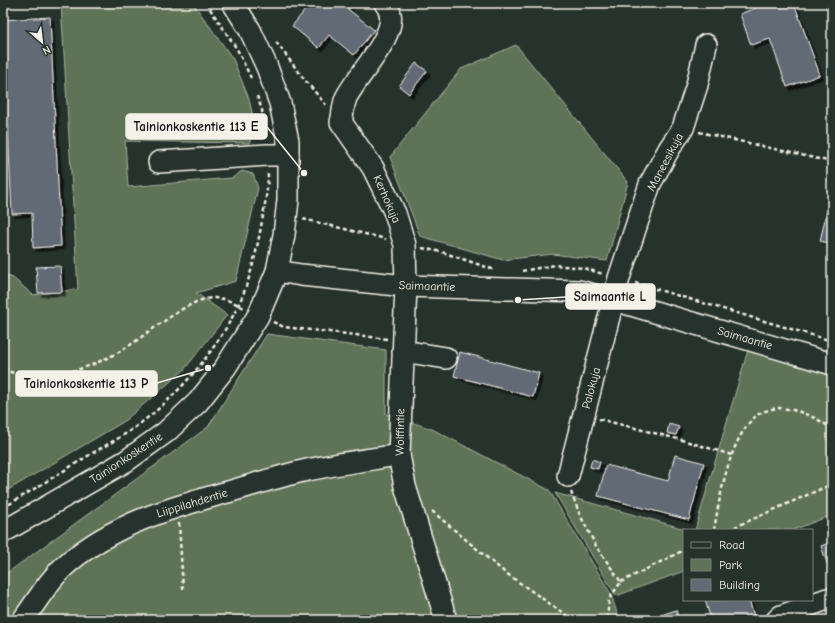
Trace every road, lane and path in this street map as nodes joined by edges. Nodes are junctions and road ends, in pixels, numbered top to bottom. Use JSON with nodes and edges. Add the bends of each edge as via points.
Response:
{"nodes":[{"id":1,"x":206,"y":3,"type":"edge"},
{"id":2,"x":233,"y":3,"type":"edge"},
{"id":3,"x":385,"y":3,"type":"edge"},
{"id":4,"x":826,"y":3,"type":"edge"},
{"id":5,"x":832,"y":21,"type":"edge"},
{"id":6,"x":273,"y":37,"type":"dead end"},
{"id":7,"x":706,"y":45,"type":"dead end"},
{"id":8,"x":252,"y":81,"type":"dead end"},
{"id":9,"x":257,"y":96,"type":"dead end"},
{"id":10,"x":341,"y":122,"type":"junction"},
{"id":11,"x":682,"y":128,"type":"junction"},
{"id":12,"x":267,"y":155,"type":"junction"},
{"id":13,"x":288,"y":155,"type":"junction"},
{"id":14,"x":159,"y":162,"type":"dead end"},
{"id":15,"x":832,"y":162,"type":"edge"},
{"id":16,"x":264,"y":213,"type":"junction"},
{"id":17,"x":286,"y":216,"type":"junction"},
{"id":18,"x":405,"y":245,"type":"junction"},
{"id":19,"x":277,"y":271,"type":"junction"},
{"id":20,"x":497,"y":271,"type":"dead end"},
{"id":21,"x":516,"y":271,"type":"dead end"},
{"id":22,"x":619,"y":278,"type":"junction"},
{"id":23,"x":406,"y":286,"type":"junction"},
{"id":24,"x":614,"y":300,"type":"junction"},
{"id":25,"x":239,"y":305,"type":"junction"},
{"id":26,"x":258,"y":316,"type":"junction"},
{"id":27,"x":832,"y":341,"type":"edge"},
{"id":28,"x":403,"y":346,"type":"junction"},
{"id":29,"x":446,"y":358,"type":"dead end"},
{"id":30,"x":832,"y":364,"type":"edge"},
{"id":31,"x":3,"y":369,"type":"edge"},
{"id":32,"x":584,"y":416,"type":"junction"},
{"id":33,"x":832,"y":429,"type":"edge"},
{"id":34,"x":399,"y":455,"type":"junction"},
{"id":35,"x":732,"y":455,"type":"junction"},
{"id":36,"x":568,"y":476,"type":"joint"},
{"id":37,"x":832,"y":484,"type":"edge"},
{"id":38,"x":177,"y":507,"type":"junction"},
{"id":39,"x":3,"y":508,"type":"edge"},
{"id":40,"x":431,"y":511,"type":"dead end"},
{"id":41,"x":714,"y":529,"type":"edge"},
{"id":42,"x":730,"y":529,"type":"edge"},
{"id":43,"x":3,"y":532,"type":"edge"},
{"id":44,"x":683,"y":551,"type":"edge"},
{"id":45,"x":621,"y":582,"type":"junction"},
{"id":46,"x":183,"y":589,"type":"dead end"},
{"id":47,"x":832,"y":599,"type":"edge"},
{"id":48,"x":440,"y":615,"type":"edge"},
{"id":49,"x":23,"y":620,"type":"edge"},
{"id":50,"x":573,"y":620,"type":"edge"},
{"id":51,"x":607,"y":620,"type":"edge"},
{"id":52,"x":777,"y":620,"type":"edge"}],
"edges":[{"from":1,"to":8,"type":"path","via":[[237,49]]},
{"from":2,"to":13,"type":"street","name":"Tainionkoskentie","via":[[250,30],[267,67],[280,103],[288,141]]},
{"from":3,"to":10,"type":"street","via":[[391,15],[389,31],[346,99]]},
{"from":4,"to":5,"type":"path"},
{"from":6,"to":10,"type":"path","via":[[304,79]]},
{"from":7,"to":11,"type":"street","name":"Maneesikuja","via":[[697,85]]},
{"from":9,"to":12,"type":"path","via":[[262,110]]},
{"from":10,"to":18,"type":"street","name":"Kerhokuja","via":[[373,168],[396,213]]},
{"from":11,"to":15,"type":"path"},
{"from":11,"to":22,"type":"street","name":"Maneesikuja","via":[[650,184]]},
{"from":12,"to":13,"type":"street"},
{"from":12,"to":14,"type":"street"},
{"from":12,"to":16,"type":"path","via":[[268,175]]},
{"from":13,"to":17,"type":"street","name":"Tainionkoskentie"},
{"from":16,"to":17,"type":"path"},
{"from":16,"to":25,"type":"path","via":[[255,260]]},
{"from":17,"to":18,"type":"path"},
{"from":17,"to":19,"type":"street","name":"Tainionkoskentie"},
{"from":18,"to":20,"type":"path","via":[[442,252]]},
{"from":18,"to":23,"type":"street","name":"Kerhokuja"},
{"from":19,"to":23,"type":"street","name":"Saimaantie"},
{"from":19,"to":26,"type":"street","name":"Tainionkoskentie"},
{"from":21,"to":22,"type":"path","via":[[555,265],[583,268]]},
{"from":22,"to":24,"type":"street","name":"Maneesikuja"},
{"from":22,"to":27,"type":"path"},
{"from":23,"to":24,"type":"street","name":"Saimaantie","via":[[578,291]]},
{"from":23,"to":28,"type":"street","name":"Wolffintie"},
{"from":24,"to":30,"type":"street","name":"Saimaantie"},
{"from":24,"to":32,"type":"street","name":"Palokuja"},
{"from":25,"to":26,"type":"path"},
{"from":25,"to":31,"type":"path","via":[[225,299],[205,299],[187,306],[116,354],[88,367],[61,374],[35,376]]},
{"from":25,"to":39,"type":"path","via":[[205,358],[162,406],[142,423]]},
{"from":26,"to":28,"type":"path","via":[[284,327],[356,335]]},
{"from":26,"to":43,"type":"street","name":"Tainionkoskentie","via":[[225,368],[198,402],[166,432],[126,461]]},
{"from":28,"to":29,"type":"street"},
{"from":28,"to":34,"type":"street","name":"Wolffintie"},
{"from":32,"to":35,"type":"path"},
{"from":32,"to":36,"type":"street","name":"Palokuja"},
{"from":33,"to":35,"type":"path","via":[[820,420],[795,410],[778,408],[756,415],[742,432]]},
{"from":34,"to":38,"type":"street","name":"Liippilahdentie","via":[[304,471]]},
{"from":34,"to":48,"type":"street","name":"Wolffintie"},
{"from":35,"to":41,"type":"path","via":[[720,496]]},
{"from":36,"to":45,"type":"path","via":[[571,496],[580,516],[596,546]]},
{"from":37,"to":42,"type":"path"},
{"from":38,"to":46,"type":"path"},
{"from":38,"to":49,"type":"street","name":"Liippilahdentie","via":[[138,520],[88,547],[66,564]]},
{"from":40,"to":50,"type":"path","via":[[503,571]]},
{"from":44,"to":45,"type":"path"},
{"from":45,"to":51,"type":"path","via":[[609,599]]},
{"from":47,"to":52,"type":"street","via":[[781,616]]}]}
